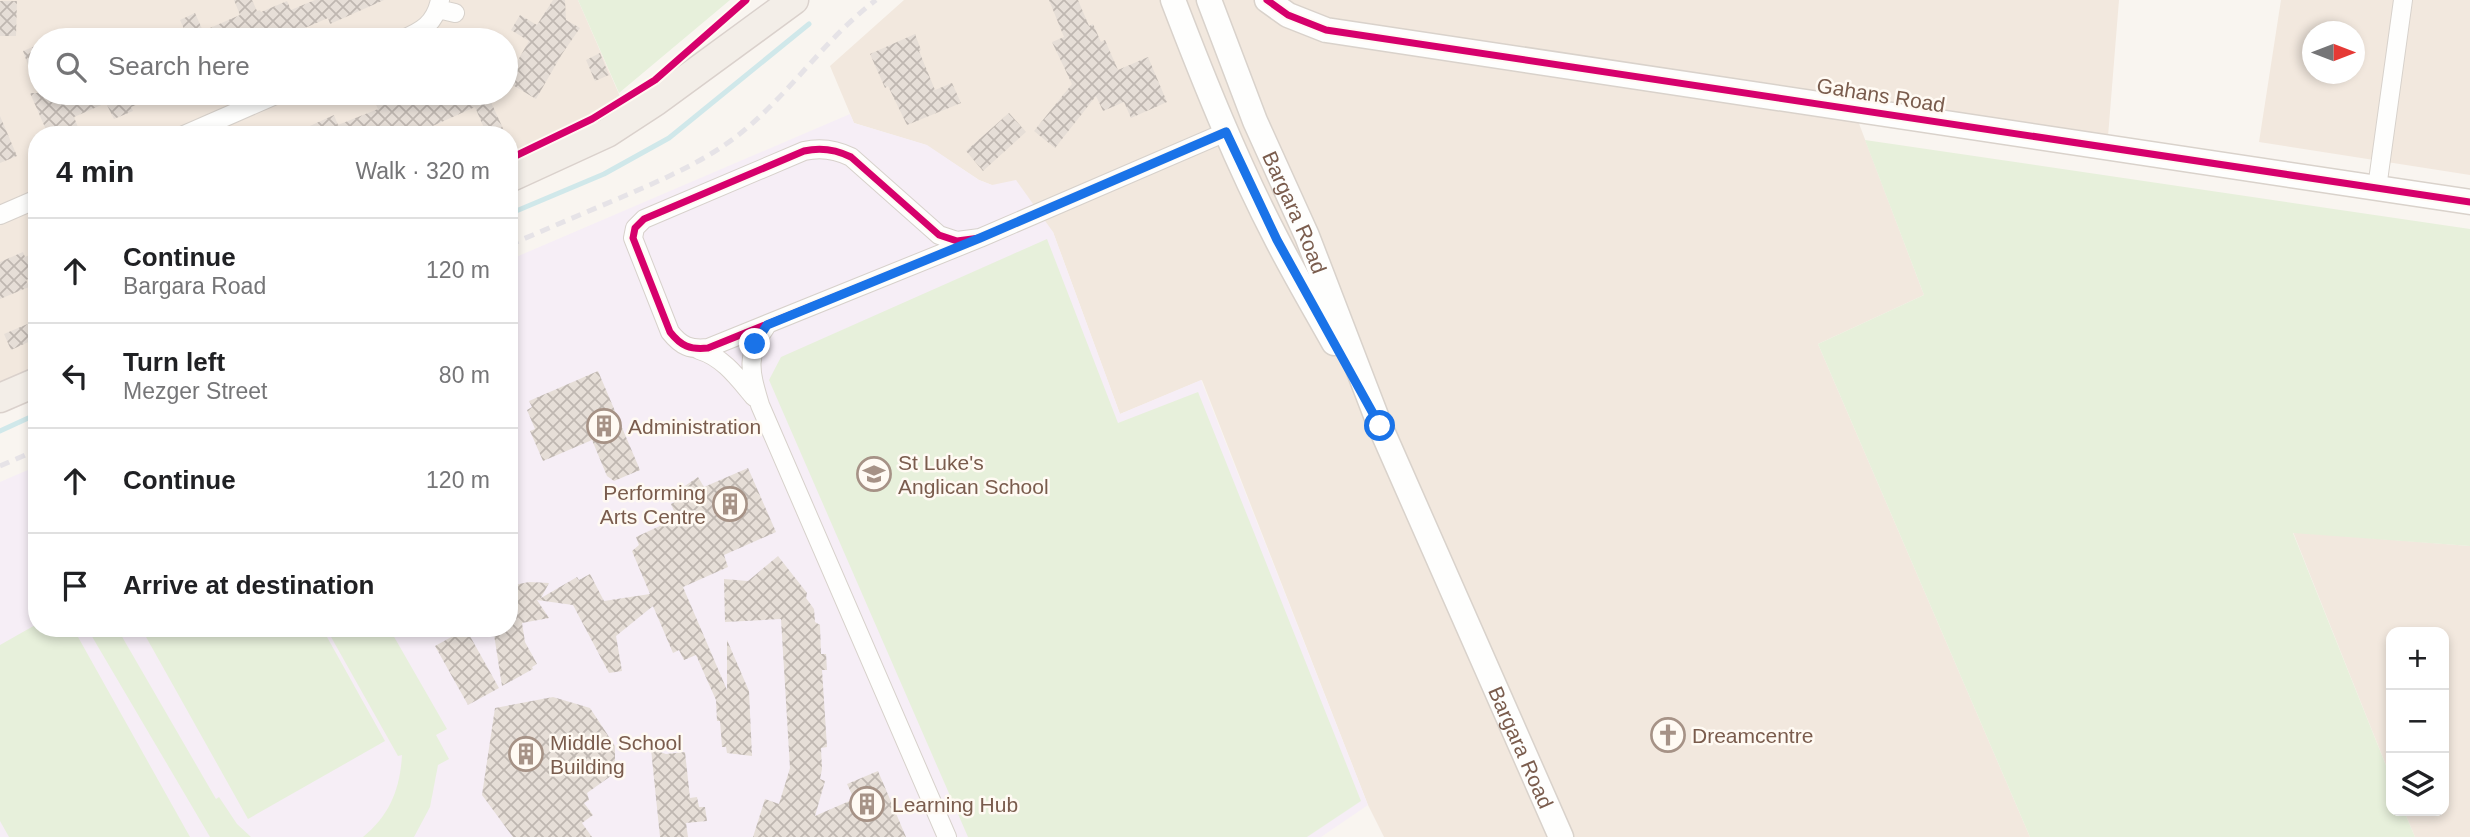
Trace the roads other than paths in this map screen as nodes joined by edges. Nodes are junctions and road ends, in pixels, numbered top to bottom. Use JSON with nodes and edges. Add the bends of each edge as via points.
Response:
{"nodes":[{"id":1,"x":766,"y":0,"type":"edge"},
{"id":2,"x":794,"y":0,"type":"edge"},
{"id":3,"x":1173,"y":0,"type":"edge"},
{"id":4,"x":1209,"y":0,"type":"edge"},
{"id":5,"x":1266,"y":0,"type":"edge"},
{"id":6,"x":2403,"y":0,"type":"edge"},
{"id":7,"x":445,"y":7,"type":"edge"},
{"id":8,"x":1281,"y":8,"type":"edge"},
{"id":9,"x":424,"y":28,"type":"edge"},
{"id":10,"x":681,"y":82,"type":"junction"},
{"id":11,"x":253,"y":105,"type":"edge"},
{"id":12,"x":1255,"y":121,"type":"junction"},
{"id":13,"x":205,"y":126,"type":"edge"},
{"id":14,"x":1226,"y":132,"type":"junction"},
{"id":15,"x":518,"y":174,"type":"edge"},
{"id":16,"x":2377,"y":188,"type":"junction"},
{"id":17,"x":2470,"y":202,"type":"edge"},
{"id":18,"x":28,"y":203,"type":"edge"},
{"id":19,"x":0,"y":215,"type":"edge"},
{"id":20,"x":980,"y":238,"type":"junction"},
{"id":21,"x":767,"y":325,"type":"junction"},
{"id":22,"x":696,"y":350,"type":"junction"},
{"id":23,"x":28,"y":386,"type":"edge"},
{"id":24,"x":0,"y":398,"type":"edge"},
{"id":25,"x":760,"y":405,"type":"junction"},
{"id":26,"x":1380,"y":426,"type":"junction"},
{"id":27,"x":947,"y":837,"type":"edge"},
{"id":28,"x":1561,"y":837,"type":"edge"}],
"edges":[{"from":1,"to":10,"type":"main road","via":[[727,32]]},
{"from":2,"to":10,"type":"main road"},
{"from":3,"to":14,"type":"main road","name":"Bargara Road"},
{"from":4,"to":12,"type":"main road","name":"Bargara Road"},
{"from":5,"to":8,"type":"main road","name":"Gahans Road"},
{"from":6,"to":16,"type":"street"},
{"from":7,"to":9,"type":"street"},
{"from":8,"to":16,"type":"main road","name":"Gahans Road","via":[[1326,30]]},
{"from":10,"to":15,"type":"main road","via":[[607,133]]},
{"from":11,"to":13,"type":"street"},
{"from":12,"to":14,"type":"main road"},
{"from":12,"to":26,"type":"main road","name":"Bargara Road","via":[[1307,236]]},
{"from":14,"to":20,"type":"street"},
{"from":14,"to":26,"type":"main road","name":"Bargara Road","via":[[1277,240]]},
{"from":16,"to":17,"type":"main road","name":"Gahans Road"},
{"from":18,"to":19,"type":"street"},
{"from":20,"to":21,"type":"street"},
{"from":20,"to":22,"type":"street","via":[[957,241],[939,234],[851,157],[823,149],[804,150],[644,219],[635,228],[634,245],[670,332]]},
{"from":21,"to":22,"type":"street"},
{"from":21,"to":25,"type":"street","via":[[751,354]]},
{"from":22,"to":25,"type":"street","via":[[716,357]]},
{"from":23,"to":24,"type":"main road"},
{"from":25,"to":27,"type":"street"},
{"from":26,"to":28,"type":"main road","name":"Bargara Road"}]}
